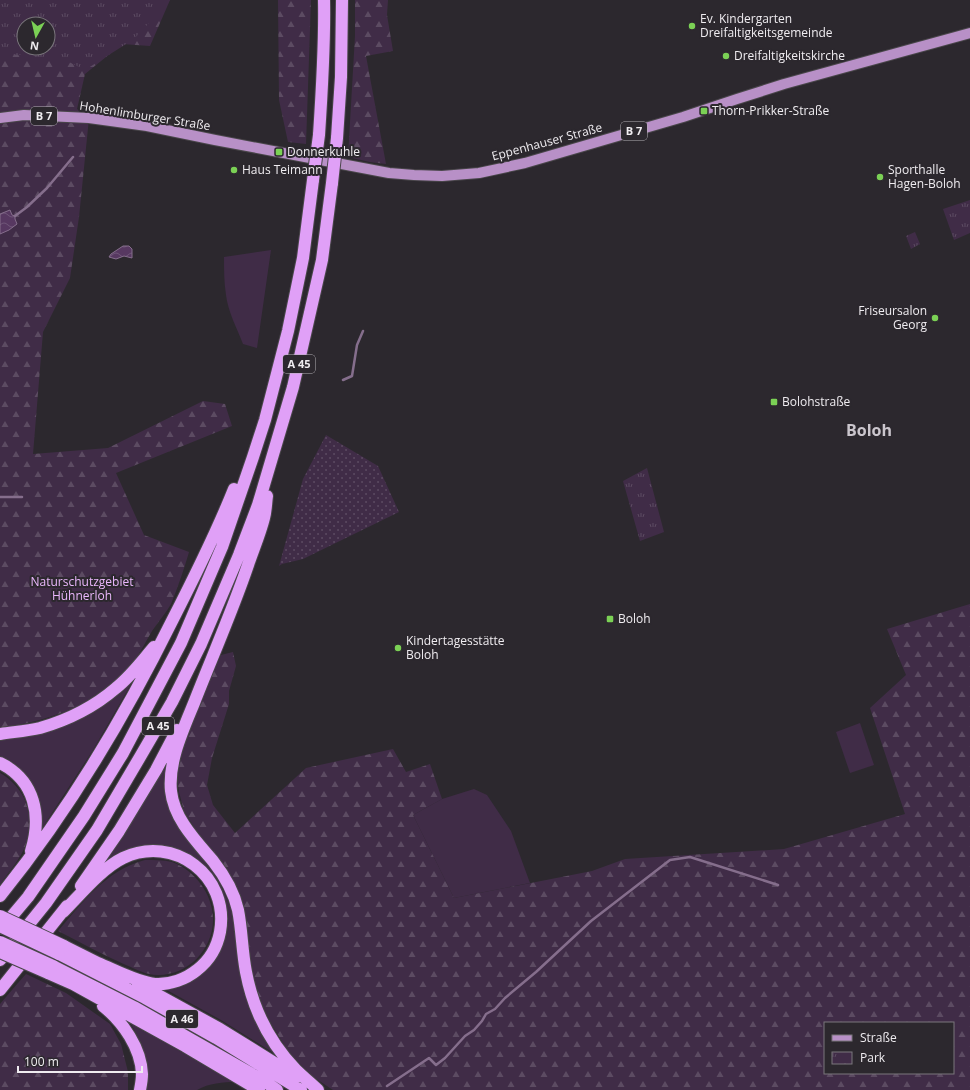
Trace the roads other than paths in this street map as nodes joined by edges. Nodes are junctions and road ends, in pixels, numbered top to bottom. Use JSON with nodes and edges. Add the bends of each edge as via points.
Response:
{"nodes":[{"id":1,"x":324,"y":0,"type":"edge"},
{"id":2,"x":342,"y":0,"type":"edge"},
{"id":3,"x":970,"y":33,"type":"edge"},
{"id":4,"x":0,"y":118,"type":"edge"},
{"id":5,"x":215,"y":140,"type":"joint"},
{"id":6,"x":253,"y":457,"type":"junction"},
{"id":7,"x":270,"y":467,"type":"junction"},
{"id":8,"x":167,"y":633,"type":"junction"},
{"id":9,"x":200,"y":688,"type":"junction"},
{"id":10,"x":0,"y":734,"type":"edge"},
{"id":11,"x":0,"y":763,"type":"edge"},
{"id":12,"x":28,"y":861,"type":"junction"},
{"id":13,"x":0,"y":896,"type":"edge"},
{"id":14,"x":62,"y":912,"type":"junction"},
{"id":15,"x":0,"y":916,"type":"edge"},
{"id":16,"x":0,"y":926,"type":"edge"},
{"id":17,"x":0,"y":931,"type":"edge"},
{"id":18,"x":0,"y":942,"type":"edge"},
{"id":19,"x":61,"y":950,"type":"junction"},
{"id":20,"x":0,"y":952,"type":"edge"},
{"id":21,"x":0,"y":960,"type":"edge"},
{"id":22,"x":98,"y":963,"type":"junction"},
{"id":23,"x":51,"y":969,"type":"junction"},
{"id":24,"x":73,"y":984,"type":"junction"},
{"id":25,"x":0,"y":990,"type":"edge"},
{"id":26,"x":140,"y":1090,"type":"edge"},
{"id":27,"x":259,"y":1090,"type":"edge"},
{"id":28,"x":277,"y":1090,"type":"edge"},
{"id":29,"x":301,"y":1090,"type":"edge"},
{"id":30,"x":318,"y":1090,"type":"edge"}],
"edges":[{"from":1,"to":6,"type":"highway","number":"A 45","bridge":true,"via":[[319,135],[304,258],[288,331]]},
{"from":2,"to":7,"type":"highway","number":"A 45","bridge":true,"via":[[337,138],[322,260],[294,387]]},
{"from":3,"to":5,"type":"main road","name":"Eppenhauser Straße","number":"B 7","via":[[784,84],[704,111],[525,163],[480,172],[442,176],[389,172]]},
{"from":4,"to":5,"type":"main road","name":"Hohenlimburger Straße","number":"B 7","via":[[24,115],[89,118]]},
{"from":6,"to":8,"type":"highway","via":[[235,488]]},
{"from":6,"to":17,"type":"highway","number":"A 45","via":[[219,555],[181,642],[144,714],[84,816],[28,897]]},
{"from":7,"to":9,"type":"highway","via":[[264,518],[241,586]]},
{"from":7,"to":21,"type":"highway","number":"A 45","via":[[240,554],[201,644],[172,702],[97,830],[46,903]]},
{"from":8,"to":10,"type":"highway","via":[[130,676],[99,702],[76,715],[39,728]]},
{"from":8,"to":12,"type":"highway","via":[[117,724],[68,804]]},
{"from":9,"to":14,"type":"highway","via":[[156,770],[119,831]]},
{"from":9,"to":30,"type":"highway","via":[[173,761],[171,792],[175,806],[182,821],[214,862],[233,894],[238,910],[250,989],[265,1028],[286,1059]]},
{"from":11,"to":12,"type":"highway","via":[[18,776],[32,797],[36,811],[36,826]]},
{"from":12,"to":13,"type":"highway"},
{"from":14,"to":22,"type":"highway","via":[[105,870],[122,858],[139,852],[171,853],[197,866],[208,878],[216,891],[220,905],[221,927],[213,954],[189,977],[156,984],[139,980]]},
{"from":14,"to":25,"type":"highway"},
{"from":15,"to":19,"type":"highway","bridge":true},
{"from":16,"to":19,"type":"highway","number":"A 46","bridge":true},
{"from":18,"to":23,"type":"highway","number":"A 46","bridge":true},
{"from":19,"to":22,"type":"highway"},
{"from":19,"to":29,"type":"highway","number":"A 46","via":[[216,1038]]},
{"from":20,"to":23,"type":"highway","bridge":true},
{"from":22,"to":30,"type":"highway","via":[[220,1029]]},
{"from":23,"to":24,"type":"highway"},
{"from":23,"to":28,"type":"highway","number":"A 46","via":[[134,1007]]},
{"from":24,"to":26,"type":"highway","via":[[110,1012],[132,1039],[142,1074]]},
{"from":24,"to":27,"type":"highway"}]}
